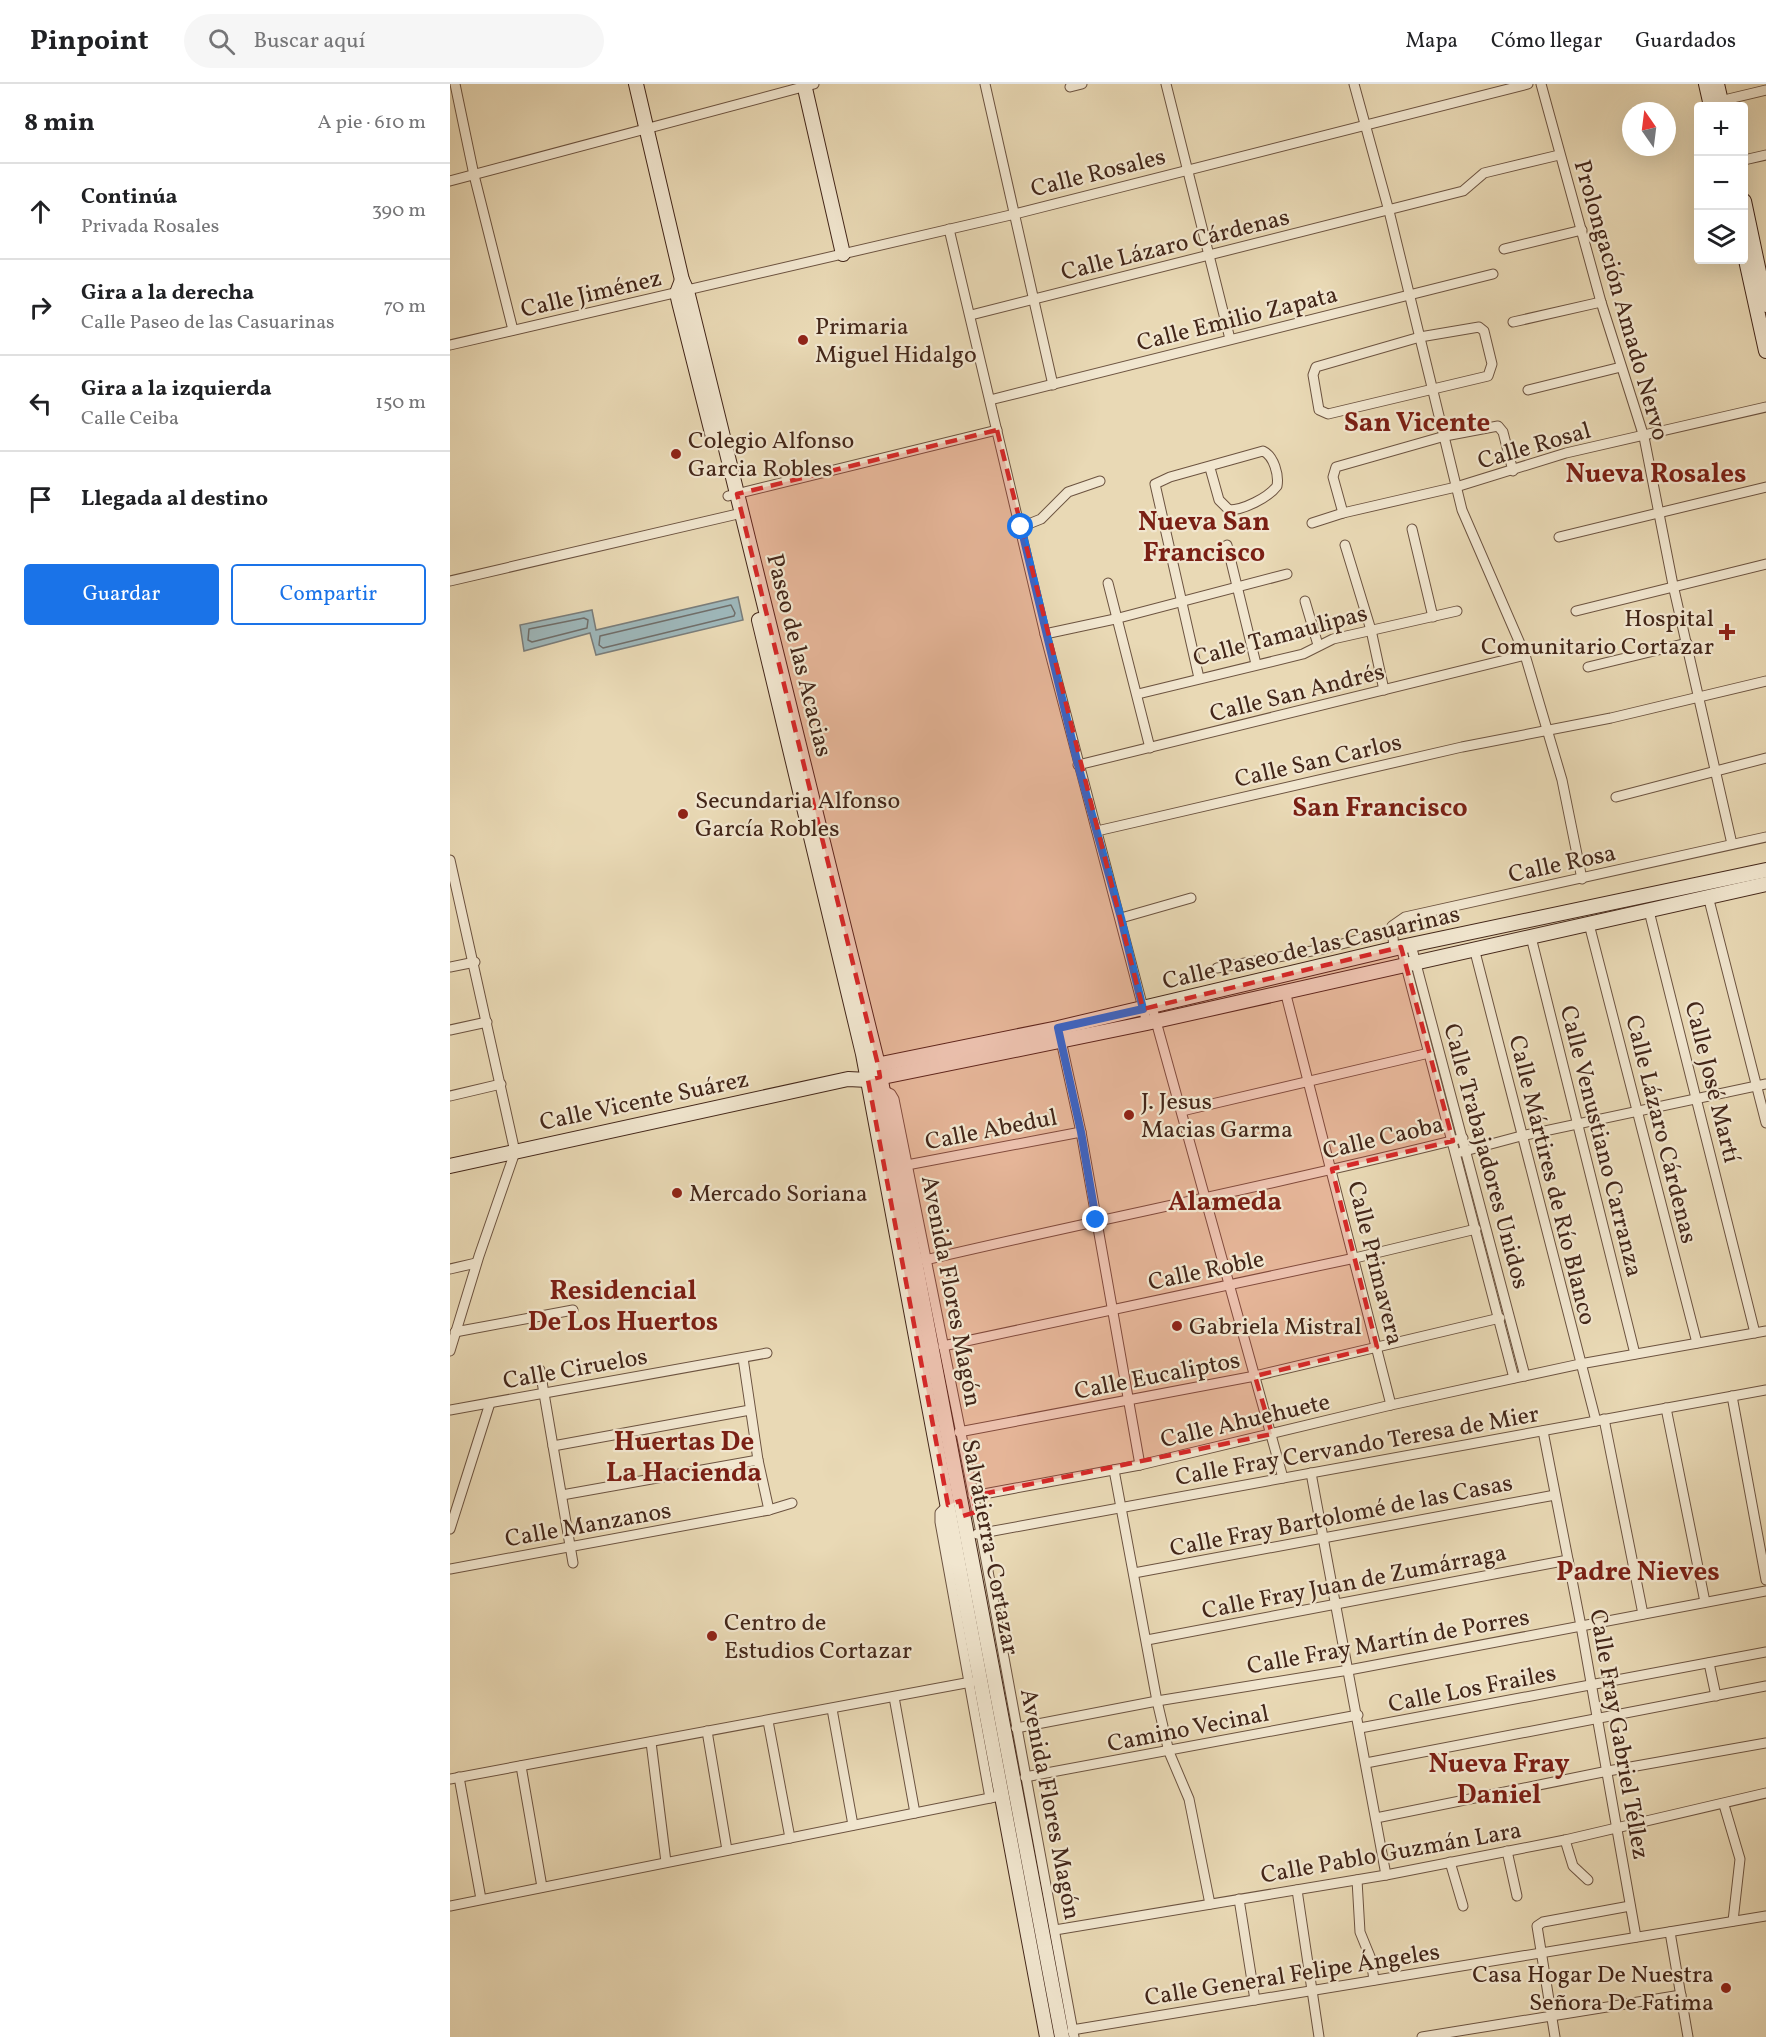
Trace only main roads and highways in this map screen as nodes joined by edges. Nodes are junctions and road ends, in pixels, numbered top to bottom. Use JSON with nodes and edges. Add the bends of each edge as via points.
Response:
{"nodes":[{"id":1,"x":636,"y":84,"type":"edge"},
{"id":2,"x":1706,"y":84,"type":"edge"},
{"id":3,"x":1717,"y":84,"type":"edge"},
{"id":4,"x":808,"y":85,"type":"edge"},
{"id":5,"x":1716,"y":102,"type":"edge"},
{"id":6,"x":1718,"y":102,"type":"edge"},
{"id":7,"x":1745,"y":210,"type":"edge"},
{"id":8,"x":843,"y":254,"type":"road end"},
{"id":9,"x":1746,"y":264,"type":"edge"},
{"id":10,"x":1766,"y":305,"type":"edge"},
{"id":11,"x":1765,"y":343,"type":"edge"},
{"id":12,"x":1766,"y":870,"type":"edge"},
{"id":13,"x":1766,"y":884,"type":"edge"},
{"id":14,"x":1060,"y":1035,"type":"junction"},
{"id":15,"x":875,"y":1076,"type":"junction"},
{"id":16,"x":450,"y":1166,"type":"edge"},
{"id":17,"x":967,"y":1537,"type":"junction"},
{"id":18,"x":1069,"y":2035,"type":"edge"},
{"id":19,"x":1047,"y":2037,"type":"edge"}],
"edges":[{"from":1,"to":15,"type":"main road","name":"Paseo de las Acacias","via":[[682,288]]},
{"from":2,"to":5,"type":"main road"},
{"from":3,"to":6,"type":"main road"},
{"from":4,"to":8,"type":"main road"},
{"from":7,"to":10,"type":"main road"},
{"from":9,"to":11,"type":"main road"},
{"from":12,"to":14,"type":"main road","name":"Calle Paseo de las Casuarinas","via":[[1397,941]]},
{"from":13,"to":14,"type":"main road","name":"Calle Paseo de las Casuarinas","via":[[1152,1022]]},
{"from":14,"to":15,"type":"main road","name":"Calle Paseo de las Casuarinas"},
{"from":15,"to":16,"type":"main road","name":"Calle Vicente Suárez","via":[[848,1078]]},
{"from":15,"to":17,"type":"main road","name":"Salvatierra-Cortazar"},
{"from":17,"to":18,"type":"main road","name":"Salvatierra-Cortazar"},
{"from":17,"to":19,"type":"main road","name":"Salvatierra-Cortazar","via":[[973,1669]]}]}
